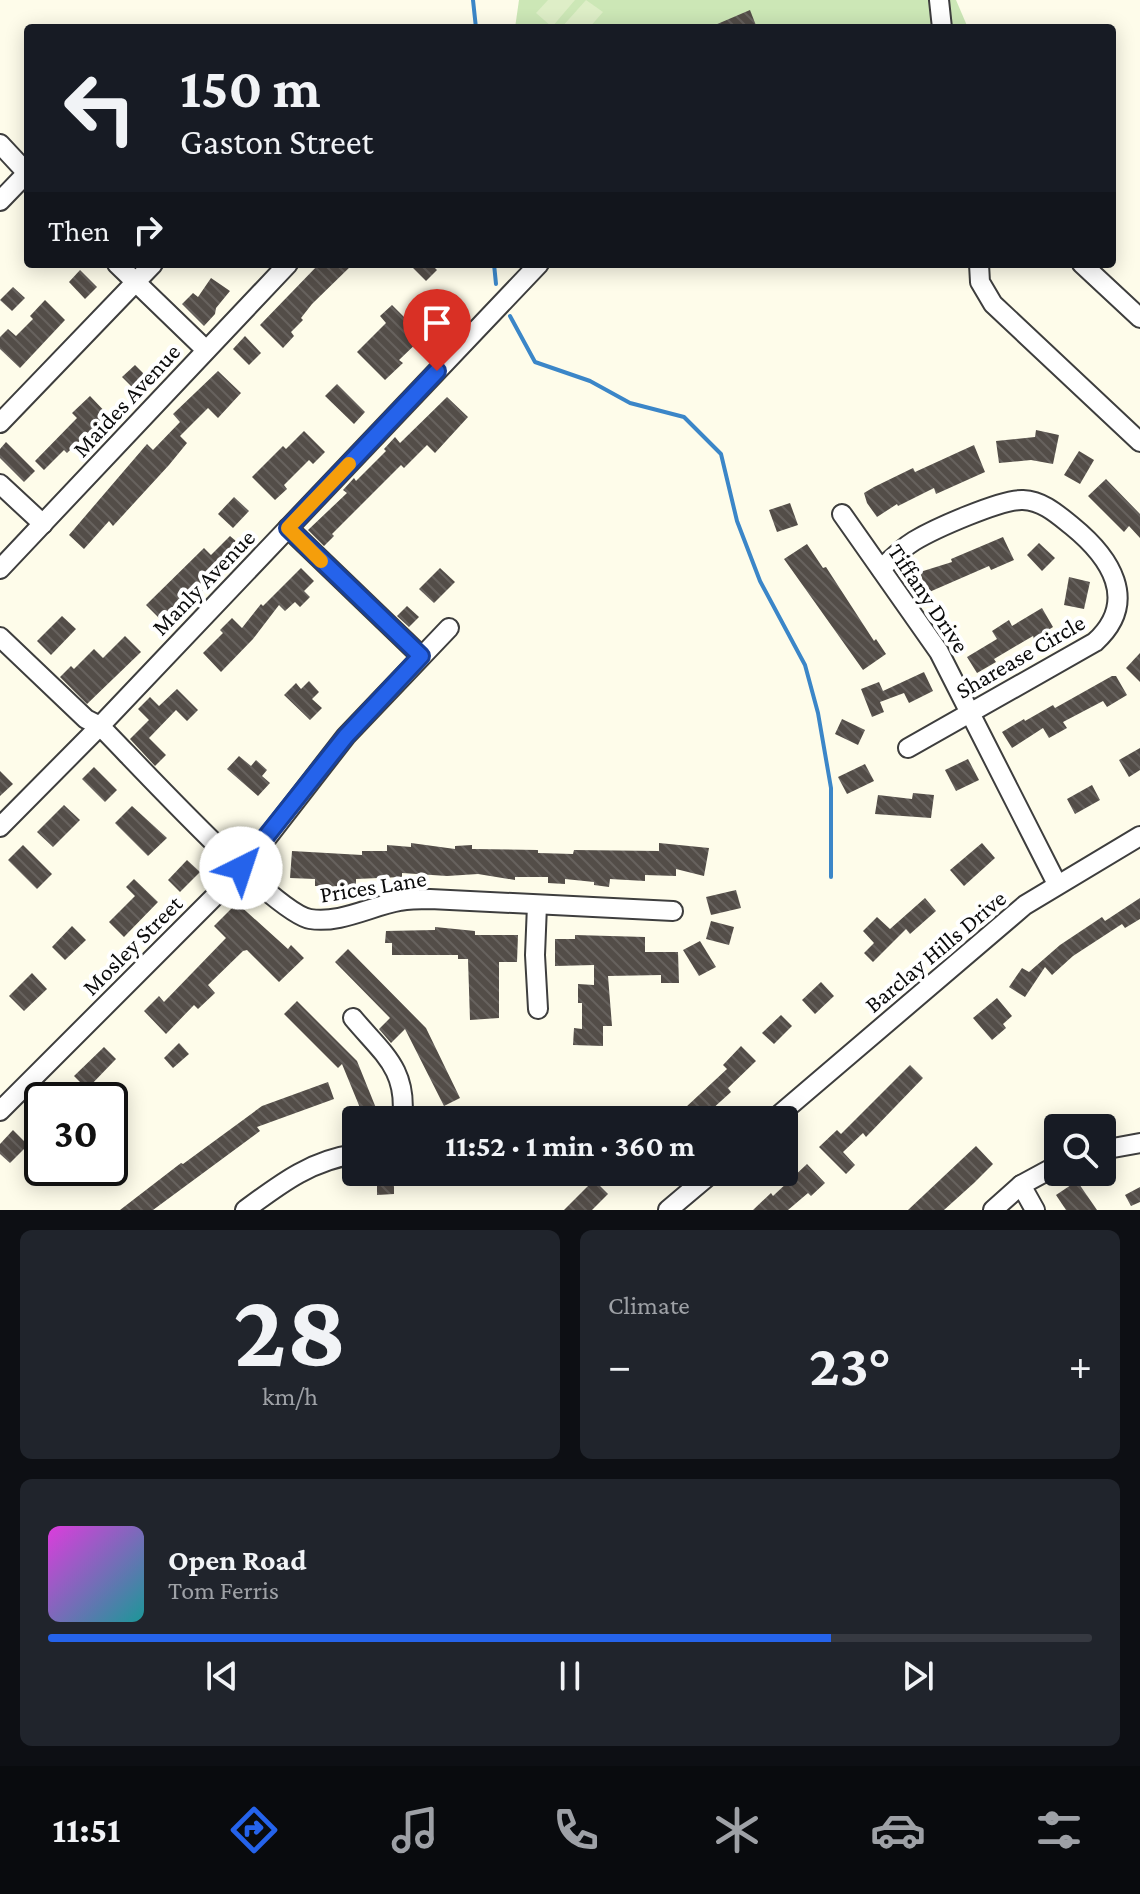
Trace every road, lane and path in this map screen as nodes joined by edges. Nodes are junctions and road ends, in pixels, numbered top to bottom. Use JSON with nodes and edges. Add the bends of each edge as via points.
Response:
{"nodes":[{"id":1,"x":939,"y":0,"type":"edge"},
{"id":2,"x":942,"y":24,"type":"edge"},
{"id":3,"x":0,"y":144,"type":"edge"},
{"id":4,"x":24,"y":170,"type":"edge"},
{"id":5,"x":24,"y":178,"type":"edge"},
{"id":6,"x":0,"y":201,"type":"edge"},
{"id":7,"x":121,"y":268,"type":"edge"},
{"id":8,"x":149,"y":268,"type":"edge"},
{"id":9,"x":284,"y":268,"type":"edge"},
{"id":10,"x":535,"y":268,"type":"edge"},
{"id":11,"x":979,"y":268,"type":"edge"},
{"id":12,"x":1086,"y":268,"type":"edge"},
{"id":13,"x":135,"y":282,"type":"junction"},
{"id":14,"x":1140,"y":318,"type":"edge"},
{"id":15,"x":206,"y":350,"type":"junction"},
{"id":16,"x":0,"y":423,"type":"edge"},
{"id":17,"x":1140,"y":442,"type":"edge"},
{"id":18,"x":0,"y":484,"type":"edge"},
{"id":19,"x":842,"y":514,"type":"dead end"},
{"id":20,"x":43,"y":524,"type":"junction"},
{"id":21,"x":288,"y":528,"type":"junction"},
{"id":22,"x":0,"y":569,"type":"edge"},
{"id":23,"x":881,"y":569,"type":"junction"},
{"id":24,"x":449,"y":628,"type":"dead end"},
{"id":25,"x":0,"y":637,"type":"edge"},
{"id":26,"x":421,"y":656,"type":"junction"},
{"id":27,"x":970,"y":712,"type":"junction"},
{"id":28,"x":100,"y":726,"type":"junction"},
{"id":29,"x":908,"y":748,"type":"dead end"},
{"id":30,"x":0,"y":827,"type":"edge"},
{"id":31,"x":1140,"y":836,"type":"edge"},
{"id":32,"x":241,"y":868,"type":"junction"},
{"id":33,"x":1057,"y":884,"type":"junction"},
{"id":34,"x":537,"y":905,"type":"junction"},
{"id":35,"x":673,"y":911,"type":"dead end"},
{"id":36,"x":538,"y":1009,"type":"dead end"},
{"id":37,"x":353,"y":1018,"type":"dead end"},
{"id":38,"x":403,"y":1106,"type":"edge"},
{"id":39,"x":789,"y":1106,"type":"edge"},
{"id":40,"x":0,"y":1111,"type":"edge"},
{"id":41,"x":1140,"y":1143,"type":"edge"},
{"id":42,"x":1116,"y":1147,"type":"edge"},
{"id":43,"x":342,"y":1156,"type":"edge"},
{"id":44,"x":1044,"y":1173,"type":"edge"},
{"id":45,"x":1021,"y":1185,"type":"junction"},
{"id":46,"x":696,"y":1186,"type":"edge"},
{"id":47,"x":245,"y":1210,"type":"edge"},
{"id":48,"x":668,"y":1210,"type":"edge"},
{"id":49,"x":993,"y":1210,"type":"edge"},
{"id":50,"x":1035,"y":1210,"type":"edge"}],
"edges":[{"from":1,"to":2,"type":"street"},
{"from":3,"to":4,"type":"street"},
{"from":5,"to":6,"type":"street"},
{"from":7,"to":13,"type":"street"},
{"from":8,"to":13,"type":"street"},
{"from":9,"to":15,"type":"street","name":"Maides Avenue"},
{"from":10,"to":21,"type":"street","name":"Manly Avenue"},
{"from":11,"to":17,"type":"street","via":[[980,282],[993,304]]},
{"from":12,"to":14,"type":"street"},
{"from":13,"to":15,"type":"street"},
{"from":13,"to":16,"type":"street"},
{"from":15,"to":20,"type":"street","name":"Maides Avenue"},
{"from":18,"to":20,"type":"street"},
{"from":19,"to":23,"type":"street","name":"Tiffany Drive"},
{"from":20,"to":22,"type":"street","name":"Maides Avenue"},
{"from":21,"to":26,"type":"street"},
{"from":21,"to":28,"type":"street","name":"Manly Avenue"},
{"from":23,"to":27,"type":"street","name":"Tiffany Drive","via":[[939,652]]},
{"from":23,"to":27,"type":"street","name":"Sharease Circle","via":[[927,534],[1019,500],[1056,513],[1111,566],[1119,599],[1104,635]]},
{"from":24,"to":26,"type":"street","name":"Mosley Street"},
{"from":25,"to":28,"type":"street","name":"Prices Lane","via":[[86,719]]},
{"from":26,"to":32,"type":"street","name":"Mosley Street","via":[[346,736]]},
{"from":27,"to":29,"type":"street","name":"Sharease Circle"},
{"from":27,"to":33,"type":"street","name":"Tiffany Drive"},
{"from":28,"to":30,"type":"street","name":"Manly Avenue"},
{"from":28,"to":32,"type":"street","name":"Prices Lane"},
{"from":31,"to":33,"type":"street","name":"Barclay Hills Drive"},
{"from":32,"to":34,"type":"street","name":"Prices Lane","via":[[284,907],[310,919],[342,917],[412,899]]},
{"from":32,"to":40,"type":"street","name":"Mosley Street"},
{"from":33,"to":39,"type":"street","name":"Barclay Hills Drive","via":[[1025,905]]},
{"from":34,"to":35,"type":"street","name":"Prices Lane"},
{"from":34,"to":36,"type":"street"},
{"from":37,"to":38,"type":"street","via":[[397,1071]]},
{"from":41,"to":42,"type":"street"},
{"from":43,"to":47,"type":"street","via":[[290,1176]]},
{"from":44,"to":45,"type":"street"},
{"from":45,"to":49,"type":"street"},
{"from":45,"to":50,"type":"street"},
{"from":46,"to":48,"type":"street"}]}
